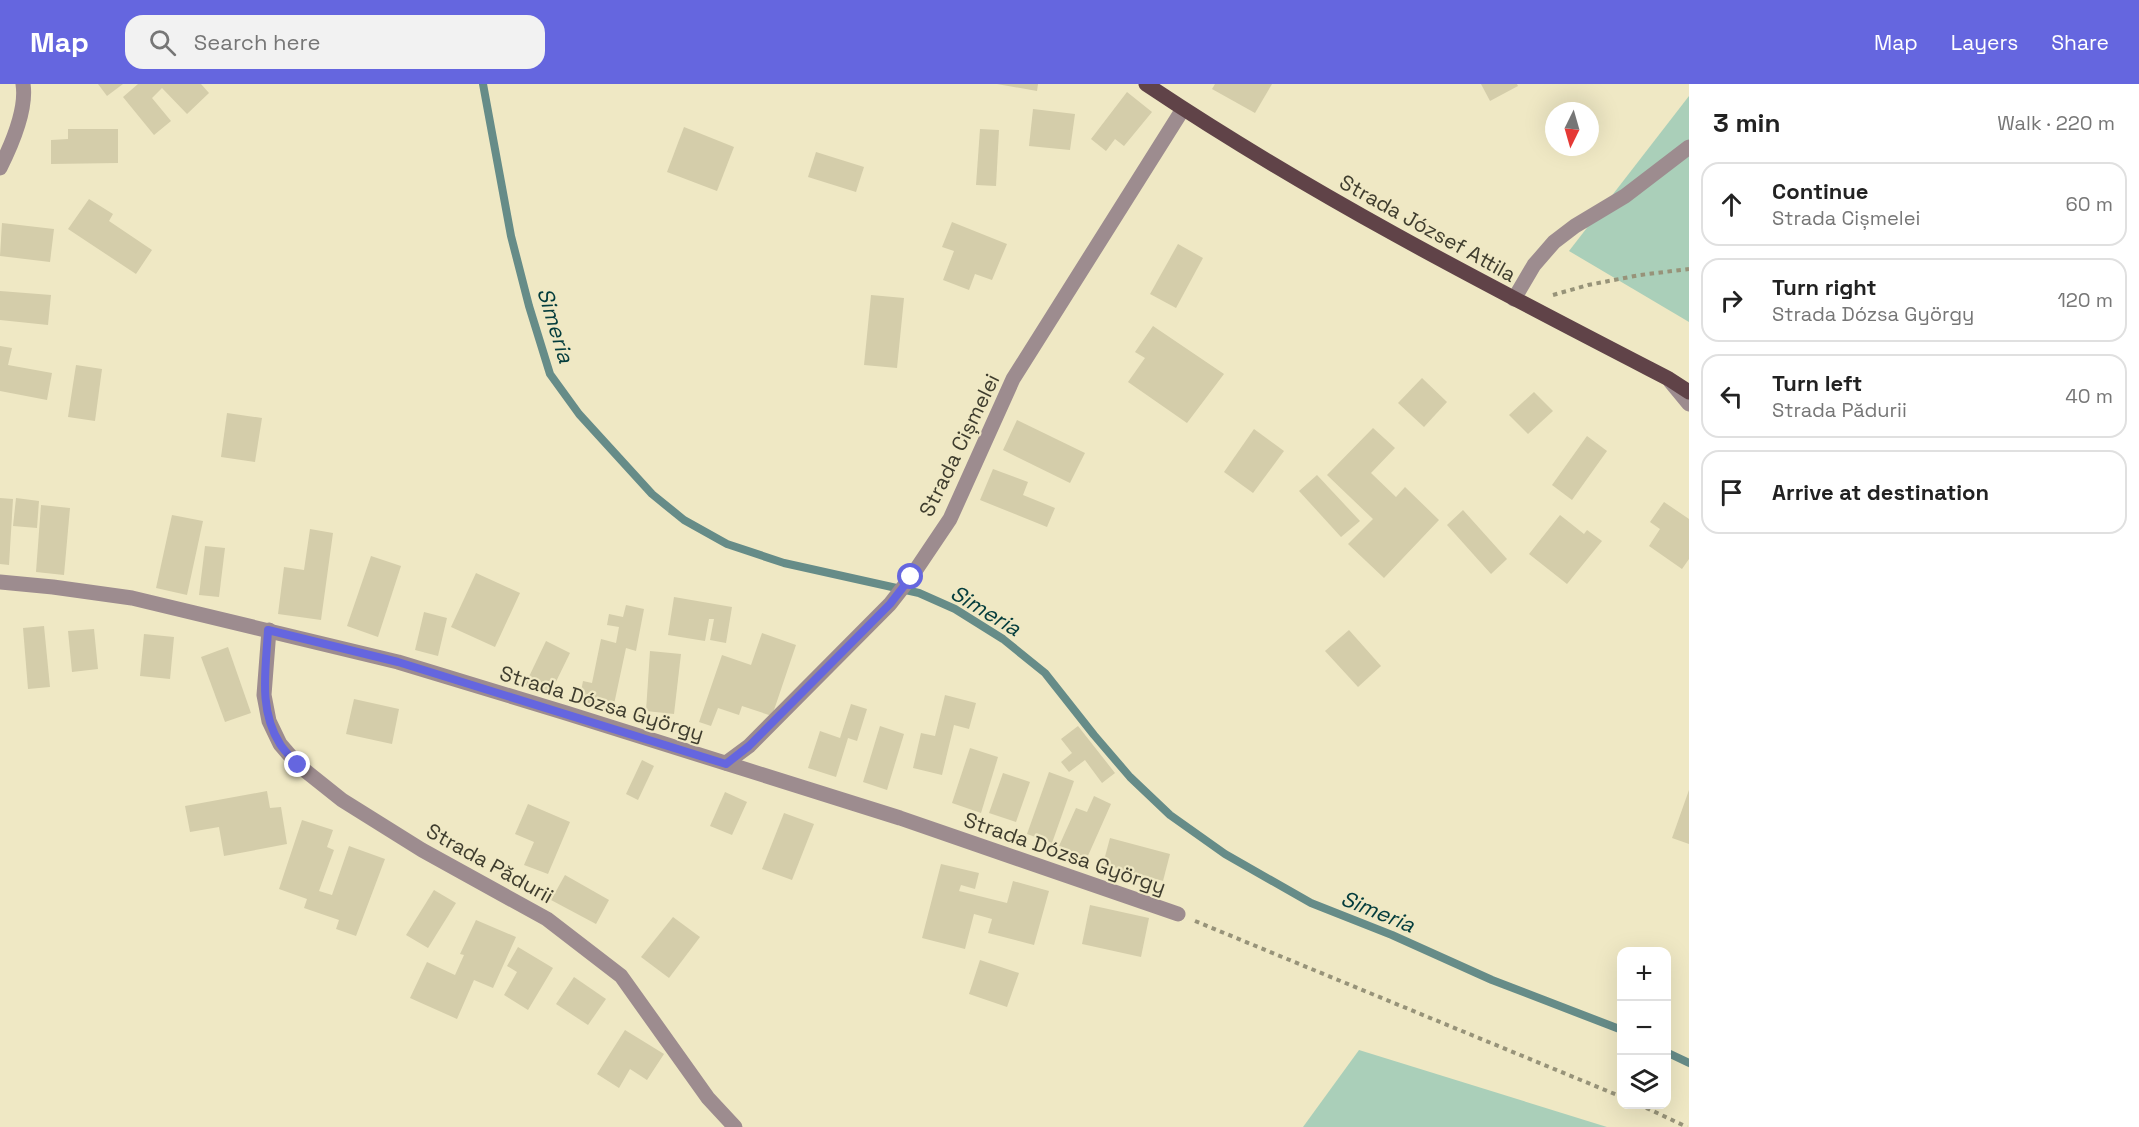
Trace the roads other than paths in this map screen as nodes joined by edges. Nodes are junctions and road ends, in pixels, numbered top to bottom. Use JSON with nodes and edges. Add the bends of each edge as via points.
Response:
{"nodes":[{"id":1,"x":23,"y":84,"type":"edge"},
{"id":2,"x":1146,"y":84,"type":"edge"},
{"id":3,"x":1183,"y":109,"type":"junction"},
{"id":4,"x":1689,"y":147,"type":"edge"},
{"id":5,"x":0,"y":168,"type":"edge"},
{"id":6,"x":1514,"y":298,"type":"junction"},
{"id":7,"x":1669,"y":380,"type":"junction"},
{"id":8,"x":1689,"y":392,"type":"edge"},
{"id":9,"x":1689,"y":404,"type":"edge"},
{"id":10,"x":0,"y":582,"type":"edge"},
{"id":11,"x":268,"y":630,"type":"junction"},
{"id":12,"x":726,"y":764,"type":"junction"},
{"id":13,"x":1178,"y":914,"type":"road end"},
{"id":14,"x":735,"y":1127,"type":"edge"}],
"edges":[{"from":1,"to":5,"type":"street","via":[[18,124]]},
{"from":2,"to":3,"type":"main road","name":"Strada József Attila"},
{"from":3,"to":6,"type":"main road","name":"Strada József Attila","via":[[1333,200]]},
{"from":3,"to":12,"type":"street","name":"Strada Cișmelei","via":[[1013,380],[950,519],[911,577],[890,604],[749,746]]},
{"from":4,"to":6,"type":"street","via":[[1554,242]]},
{"from":6,"to":7,"type":"main road","name":"Strada József Attila"},
{"from":7,"to":8,"type":"main road"},
{"from":7,"to":9,"type":"street","name":"Strada József Attila"},
{"from":10,"to":11,"type":"street","name":"Strada Dózsa György","via":[[132,598]]},
{"from":11,"to":12,"type":"street","name":"Strada Dózsa György","via":[[398,662]]},
{"from":11,"to":14,"type":"street","name":"Strada Pădurii","via":[[264,694],[269,721],[280,744],[298,765],[342,800],[412,844],[548,919],[621,976],[708,1098]]},
{"from":12,"to":13,"type":"street","name":"Strada Dózsa György","via":[[900,818]]}]}
